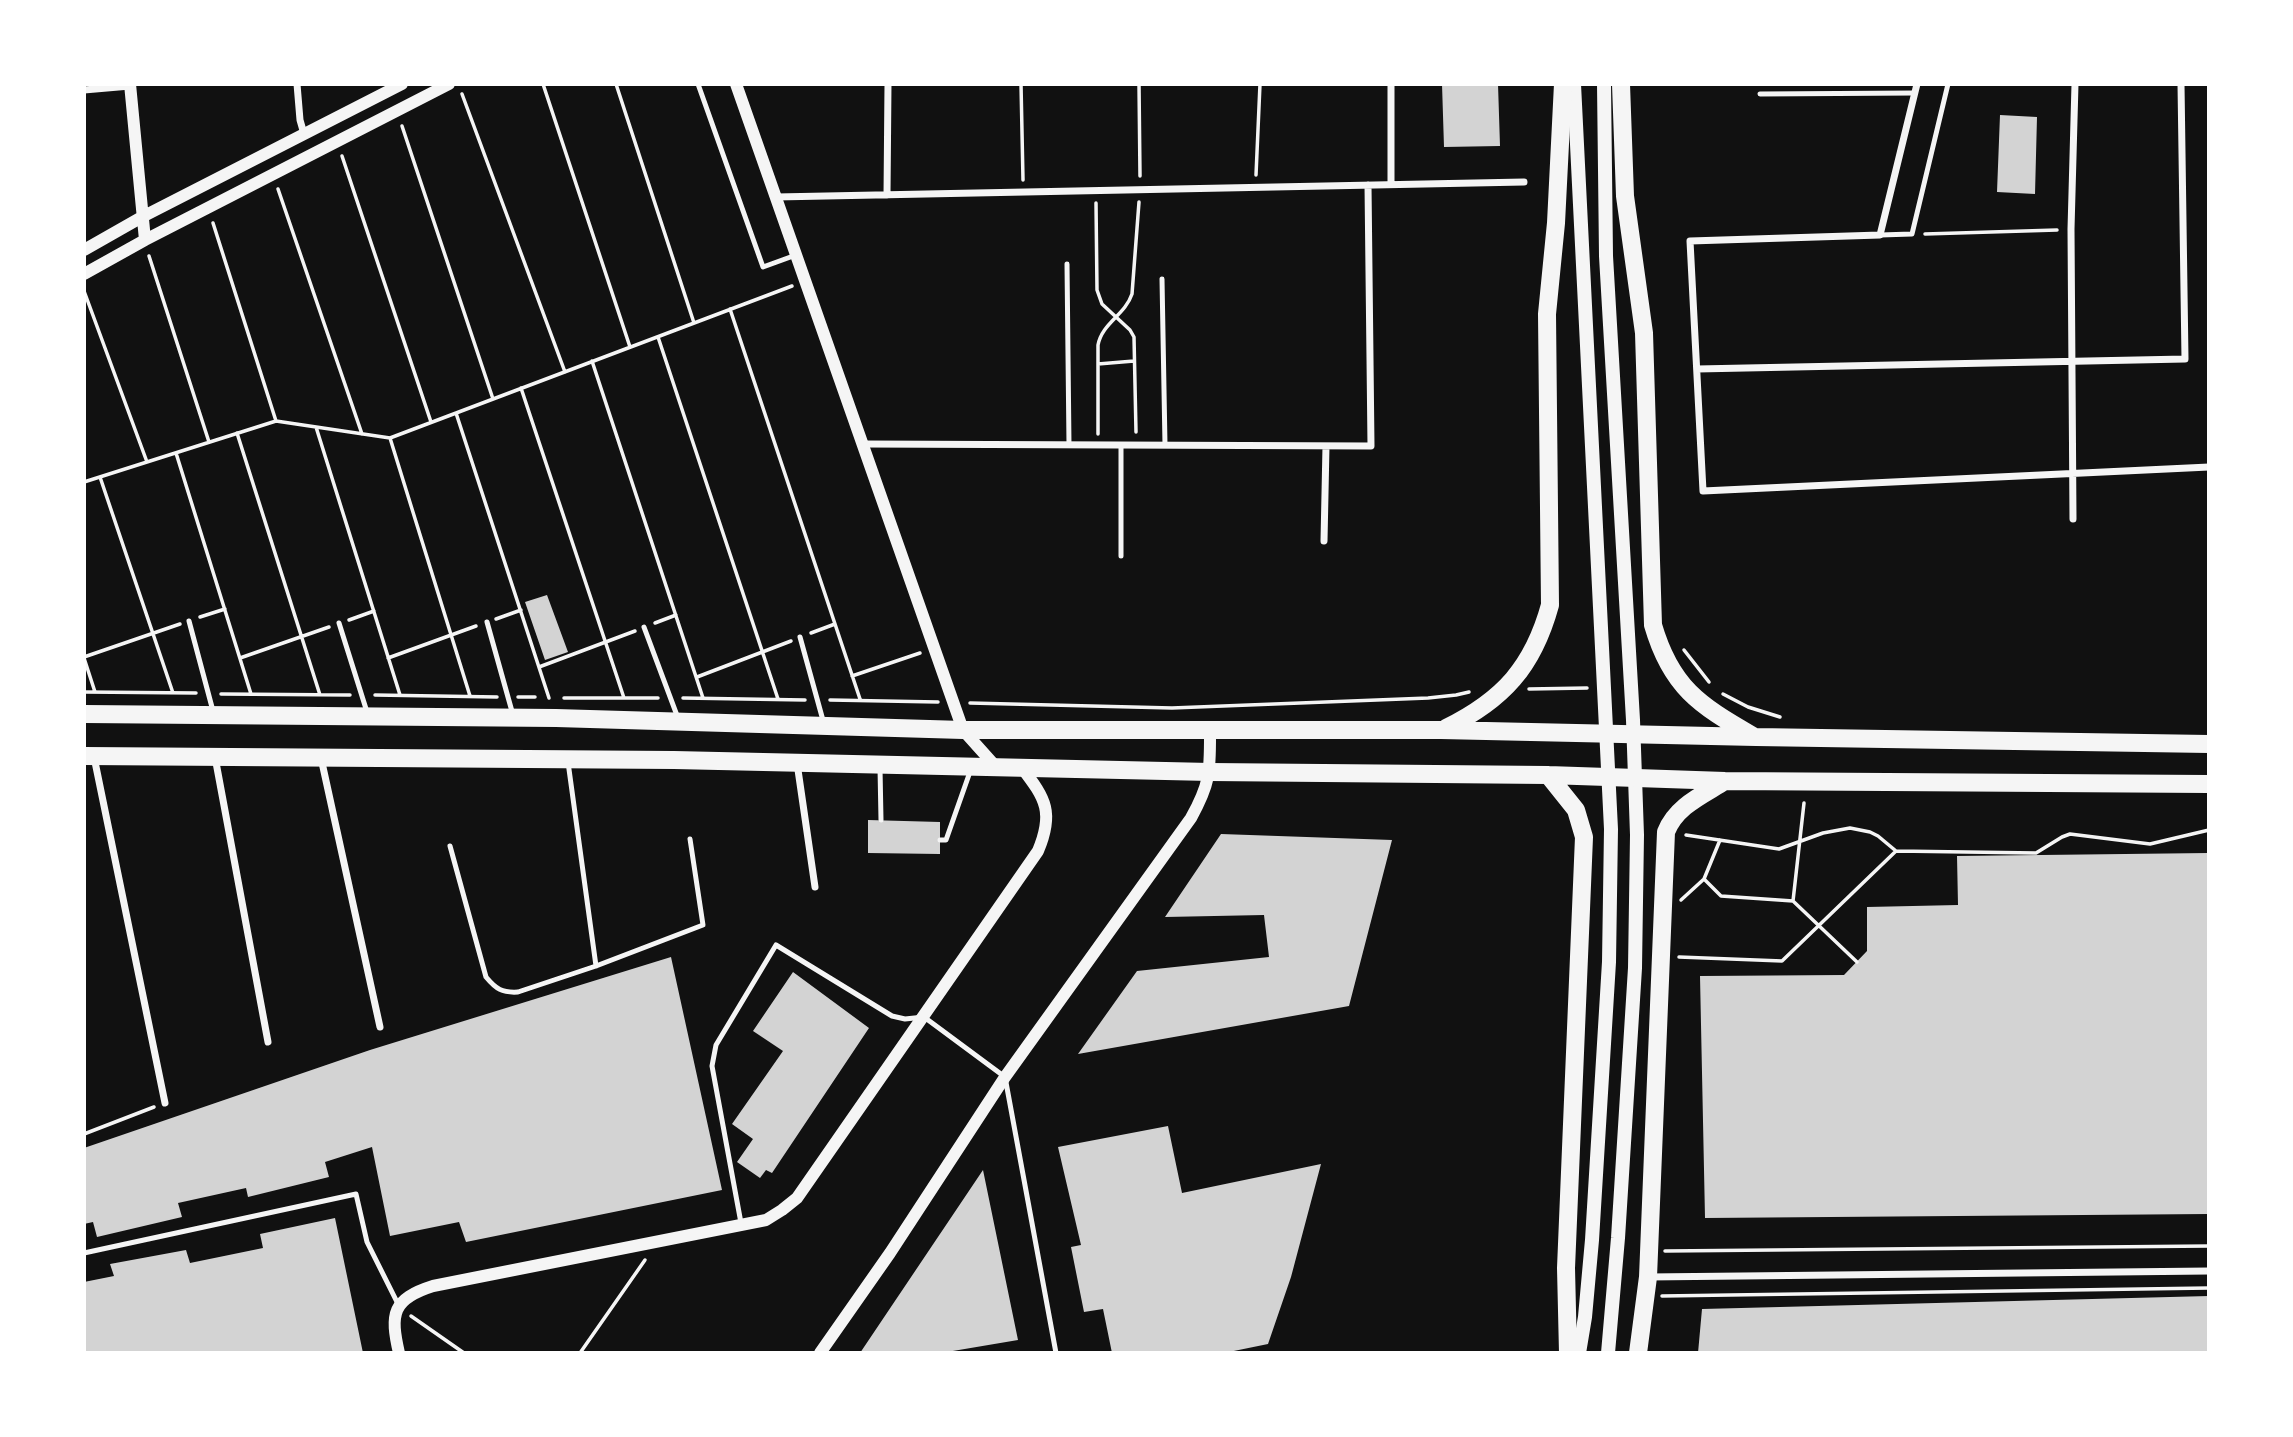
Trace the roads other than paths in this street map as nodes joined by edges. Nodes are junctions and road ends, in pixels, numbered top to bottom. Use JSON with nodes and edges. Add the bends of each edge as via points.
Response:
{"nodes":[{"id":1,"x":297,"y":84,"type":"edge"},
{"id":2,"x":402,"y":84,"type":"edge"},
{"id":3,"x":449,"y":84,"type":"edge"},
{"id":4,"x":698,"y":84,"type":"edge"},
{"id":5,"x":736,"y":84,"type":"edge"},
{"id":6,"x":888,"y":84,"type":"edge"},
{"id":7,"x":1391,"y":84,"type":"edge"},
{"id":8,"x":1563,"y":84,"type":"edge"},
{"id":9,"x":1574,"y":84,"type":"edge"},
{"id":10,"x":1604,"y":84,"type":"edge"},
{"id":11,"x":1621,"y":84,"type":"edge"},
{"id":12,"x":1948,"y":84,"type":"edge"},
{"id":13,"x":2075,"y":84,"type":"edge"},
{"id":14,"x":2181,"y":84,"type":"edge"},
{"id":15,"x":130,"y":85,"type":"edge"},
{"id":16,"x":1916,"y":88,"type":"edge"},
{"id":17,"x":84,"y":90,"type":"edge"},
{"id":18,"x":1760,"y":94,"type":"dead end"},
{"id":19,"x":304,"y":134,"type":"junction"},
{"id":20,"x":1524,"y":182,"type":"dead end"},
{"id":21,"x":1391,"y":184,"type":"junction"},
{"id":22,"x":1368,"y":185,"type":"junction"},
{"id":23,"x":887,"y":195,"type":"junction"},
{"id":24,"x":776,"y":197,"type":"junction"},
{"id":25,"x":142,"y":216,"type":"junction"},
{"id":26,"x":1880,"y":235,"type":"junction"},
{"id":27,"x":145,"y":240,"type":"junction"},
{"id":28,"x":84,"y":250,"type":"edge"},
{"id":29,"x":796,"y":255,"type":"junction"},
{"id":30,"x":1067,"y":264,"type":"dead end"},
{"id":31,"x":84,"y":274,"type":"edge"},
{"id":32,"x":1162,"y":279,"type":"dead end"},
{"id":33,"x":2070,"y":361,"type":"junction"},
{"id":34,"x":1698,"y":369,"type":"junction"},
{"id":35,"x":863,"y":444,"type":"junction"},
{"id":36,"x":1069,"y":445,"type":"junction"},
{"id":37,"x":1121,"y":445,"type":"junction"},
{"id":38,"x":1165,"y":445,"type":"junction"},
{"id":39,"x":1326,"y":446,"type":"junction"},
{"id":40,"x":2209,"y":467,"type":"edge"},
{"id":41,"x":2073,"y":473,"type":"junction"},
{"id":42,"x":2073,"y":519,"type":"dead end"},
{"id":43,"x":1324,"y":541,"type":"dead end"},
{"id":44,"x":1121,"y":556,"type":"dead end"},
{"id":45,"x":189,"y":621,"type":"road end"},
{"id":46,"x":487,"y":622,"type":"road end"},
{"id":47,"x":339,"y":623,"type":"road end"},
{"id":48,"x":644,"y":627,"type":"road end"},
{"id":49,"x":800,"y":637,"type":"road end"},
{"id":50,"x":84,"y":713,"type":"edge"},
{"id":51,"x":213,"y":714,"type":"junction"},
{"id":52,"x":368,"y":715,"type":"junction"},
{"id":53,"x":514,"y":718,"type":"junction"},
{"id":54,"x":679,"y":721,"type":"junction"},
{"id":55,"x":825,"y":727,"type":"junction"},
{"id":56,"x":964,"y":730,"type":"junction"},
{"id":57,"x":1210,"y":730,"type":"junction"},
{"id":58,"x":1441,"y":730,"type":"junction"},
{"id":59,"x":1756,"y":737,"type":"junction"},
{"id":60,"x":2209,"y":744,"type":"edge"},
{"id":61,"x":89,"y":756,"type":"edge"},
{"id":62,"x":215,"y":757,"type":"junction"},
{"id":63,"x":321,"y":758,"type":"junction"},
{"id":64,"x":568,"y":759,"type":"junction"},
{"id":65,"x":797,"y":763,"type":"junction"},
{"id":66,"x":880,"y":765,"type":"junction"},
{"id":67,"x":972,"y":767,"type":"junction"},
{"id":68,"x":997,"y":768,"type":"junction"},
{"id":69,"x":1022,"y":768,"type":"junction"},
{"id":70,"x":1210,"y":772,"type":"junction"},
{"id":71,"x":1548,"y":775,"type":"junction"},
{"id":72,"x":1725,"y":781,"type":"junction"},
{"id":73,"x":2209,"y":784,"type":"edge"},
{"id":74,"x":881,"y":820,"type":"dead end"},
{"id":75,"x":690,"y":839,"type":"dead end"},
{"id":76,"x":940,"y":840,"type":"dead end"},
{"id":77,"x":450,"y":846,"type":"dead end"},
{"id":78,"x":815,"y":887,"type":"dead end"},
{"id":79,"x":596,"y":966,"type":"junction"},
{"id":80,"x":924,"y":1017,"type":"junction"},
{"id":81,"x":380,"y":1027,"type":"dead end"},
{"id":82,"x":268,"y":1042,"type":"dead end"},
{"id":83,"x":1005,"y":1077,"type":"junction"},
{"id":84,"x":165,"y":1103,"type":"road end"},
{"id":85,"x":741,"y":1226,"type":"junction"},
{"id":86,"x":84,"y":1252,"type":"edge"},
{"id":87,"x":2209,"y":1271,"type":"edge"},
{"id":88,"x":1648,"y":1277,"type":"junction"},
{"id":89,"x":399,"y":1307,"type":"junction"},
{"id":90,"x":399,"y":1353,"type":"edge"},
{"id":91,"x":820,"y":1353,"type":"edge"},
{"id":92,"x":1056,"y":1353,"type":"edge"},
{"id":93,"x":1568,"y":1353,"type":"edge"},
{"id":94,"x":1579,"y":1353,"type":"edge"},
{"id":95,"x":1608,"y":1353,"type":"edge"},
{"id":96,"x":1638,"y":1353,"type":"edge"}],
"edges":[{"from":1,"to":19,"type":"street"},
{"from":2,"to":19,"type":"street"},
{"from":3,"to":27,"type":"street"},
{"from":4,"to":29,"type":"lane","via":[[763,267]]},
{"from":5,"to":24,"type":"street"},
{"from":6,"to":23,"type":"street"},
{"from":7,"to":21,"type":"street"},
{"from":8,"to":58,"type":"main road","via":[[1547,314],[1550,605],[1536,645],[1505,689],[1474,714]]},
{"from":9,"to":94,"type":"main road","via":[[1611,829],[1609,962],[1592,1240]]},
{"from":10,"to":95,"type":"main road","via":[[1606,256],[1637,835],[1635,968]]},
{"from":11,"to":59,"type":"main road","via":[[1625,196],[1644,332],[1653,625],[1667,665],[1684,687],[1707,708]]},
{"from":12,"to":26,"type":"lane","via":[[1912,234]]},
{"from":13,"to":33,"type":"street"},
{"from":14,"to":33,"type":"street","via":[[2185,359]]},
{"from":15,"to":17,"type":"street"},
{"from":15,"to":25,"type":"street"},
{"from":16,"to":18,"type":"lane"},
{"from":16,"to":26,"type":"street"},
{"from":19,"to":25,"type":"street"},
{"from":20,"to":21,"type":"street"},
{"from":21,"to":22,"type":"street"},
{"from":22,"to":23,"type":"street"},
{"from":22,"to":39,"type":"street","via":[[1371,446]]},
{"from":23,"to":24,"type":"street"},
{"from":24,"to":29,"type":"street"},
{"from":25,"to":27,"type":"street"},
{"from":25,"to":28,"type":"street"},
{"from":26,"to":34,"type":"street","via":[[1690,241]]},
{"from":27,"to":31,"type":"street"},
{"from":29,"to":35,"type":"street"},
{"from":30,"to":36,"type":"lane"},
{"from":32,"to":38,"type":"lane"},
{"from":33,"to":34,"type":"street"},
{"from":33,"to":41,"type":"street"},
{"from":34,"to":41,"type":"street","via":[[1703,491]]},
{"from":35,"to":36,"type":"street"},
{"from":35,"to":56,"type":"street"},
{"from":36,"to":37,"type":"street"},
{"from":37,"to":38,"type":"street"},
{"from":37,"to":44,"type":"lane"},
{"from":38,"to":39,"type":"street"},
{"from":39,"to":43,"type":"street"},
{"from":40,"to":41,"type":"street"},
{"from":41,"to":42,"type":"street"},
{"from":45,"to":51,"type":"lane"},
{"from":46,"to":53,"type":"lane"},
{"from":47,"to":52,"type":"lane"},
{"from":48,"to":54,"type":"lane"},
{"from":49,"to":55,"type":"lane"},
{"from":50,"to":51,"type":"main road"},
{"from":51,"to":52,"type":"main road"},
{"from":52,"to":53,"type":"main road"},
{"from":53,"to":54,"type":"main road"},
{"from":54,"to":55,"type":"main road"},
{"from":55,"to":56,"type":"main road"},
{"from":56,"to":57,"type":"main road"},
{"from":56,"to":68,"type":"street"},
{"from":57,"to":58,"type":"main road"},
{"from":57,"to":70,"type":"street"},
{"from":58,"to":59,"type":"main road"},
{"from":59,"to":60,"type":"main road"},
{"from":61,"to":62,"type":"main road"},
{"from":61,"to":84,"type":"street"},
{"from":62,"to":63,"type":"main road"},
{"from":62,"to":82,"type":"street"},
{"from":63,"to":64,"type":"main road"},
{"from":63,"to":81,"type":"street"},
{"from":64,"to":65,"type":"main road"},
{"from":64,"to":79,"type":"lane"},
{"from":65,"to":66,"type":"main road"},
{"from":65,"to":78,"type":"street"},
{"from":66,"to":67,"type":"main road"},
{"from":66,"to":74,"type":"lane"},
{"from":67,"to":68,"type":"main road"},
{"from":67,"to":76,"type":"lane","via":[[946,839]]},
{"from":68,"to":69,"type":"main road"},
{"from":69,"to":70,"type":"main road"},
{"from":69,"to":80,"type":"street","via":[[1045,801],[1045,833],[1038,851]]},
{"from":70,"to":71,"type":"main road"},
{"from":70,"to":83,"type":"street","via":[[1191,818]]},
{"from":71,"to":72,"type":"main road"},
{"from":71,"to":93,"type":"main road","via":[[1576,810],[1584,836],[1566,1268]]},
{"from":72,"to":73,"type":"main road"},
{"from":72,"to":88,"type":"main road","via":[[1685,806],[1666,832]]},
{"from":75,"to":79,"type":"lane","via":[[703,925]]},
{"from":77,"to":79,"type":"lane","via":[[486,977],[495,988],[518,992]]},
{"from":80,"to":83,"type":"lane"},
{"from":80,"to":85,"type":"street","via":[[797,1198],[766,1220]]},
{"from":80,"to":85,"type":"lane","via":[[892,1016],[776,946],[716,1045],[712,1066]]},
{"from":83,"to":91,"type":"street"},
{"from":83,"to":92,"type":"lane"},
{"from":85,"to":89,"type":"street","via":[[433,1286],[416,1292]]},
{"from":86,"to":89,"type":"lane","via":[[356,1195],[367,1242]]},
{"from":87,"to":88,"type":"street"},
{"from":88,"to":96,"type":"main road"},
{"from":89,"to":90,"type":"street","via":[[393,1327]]}]}
